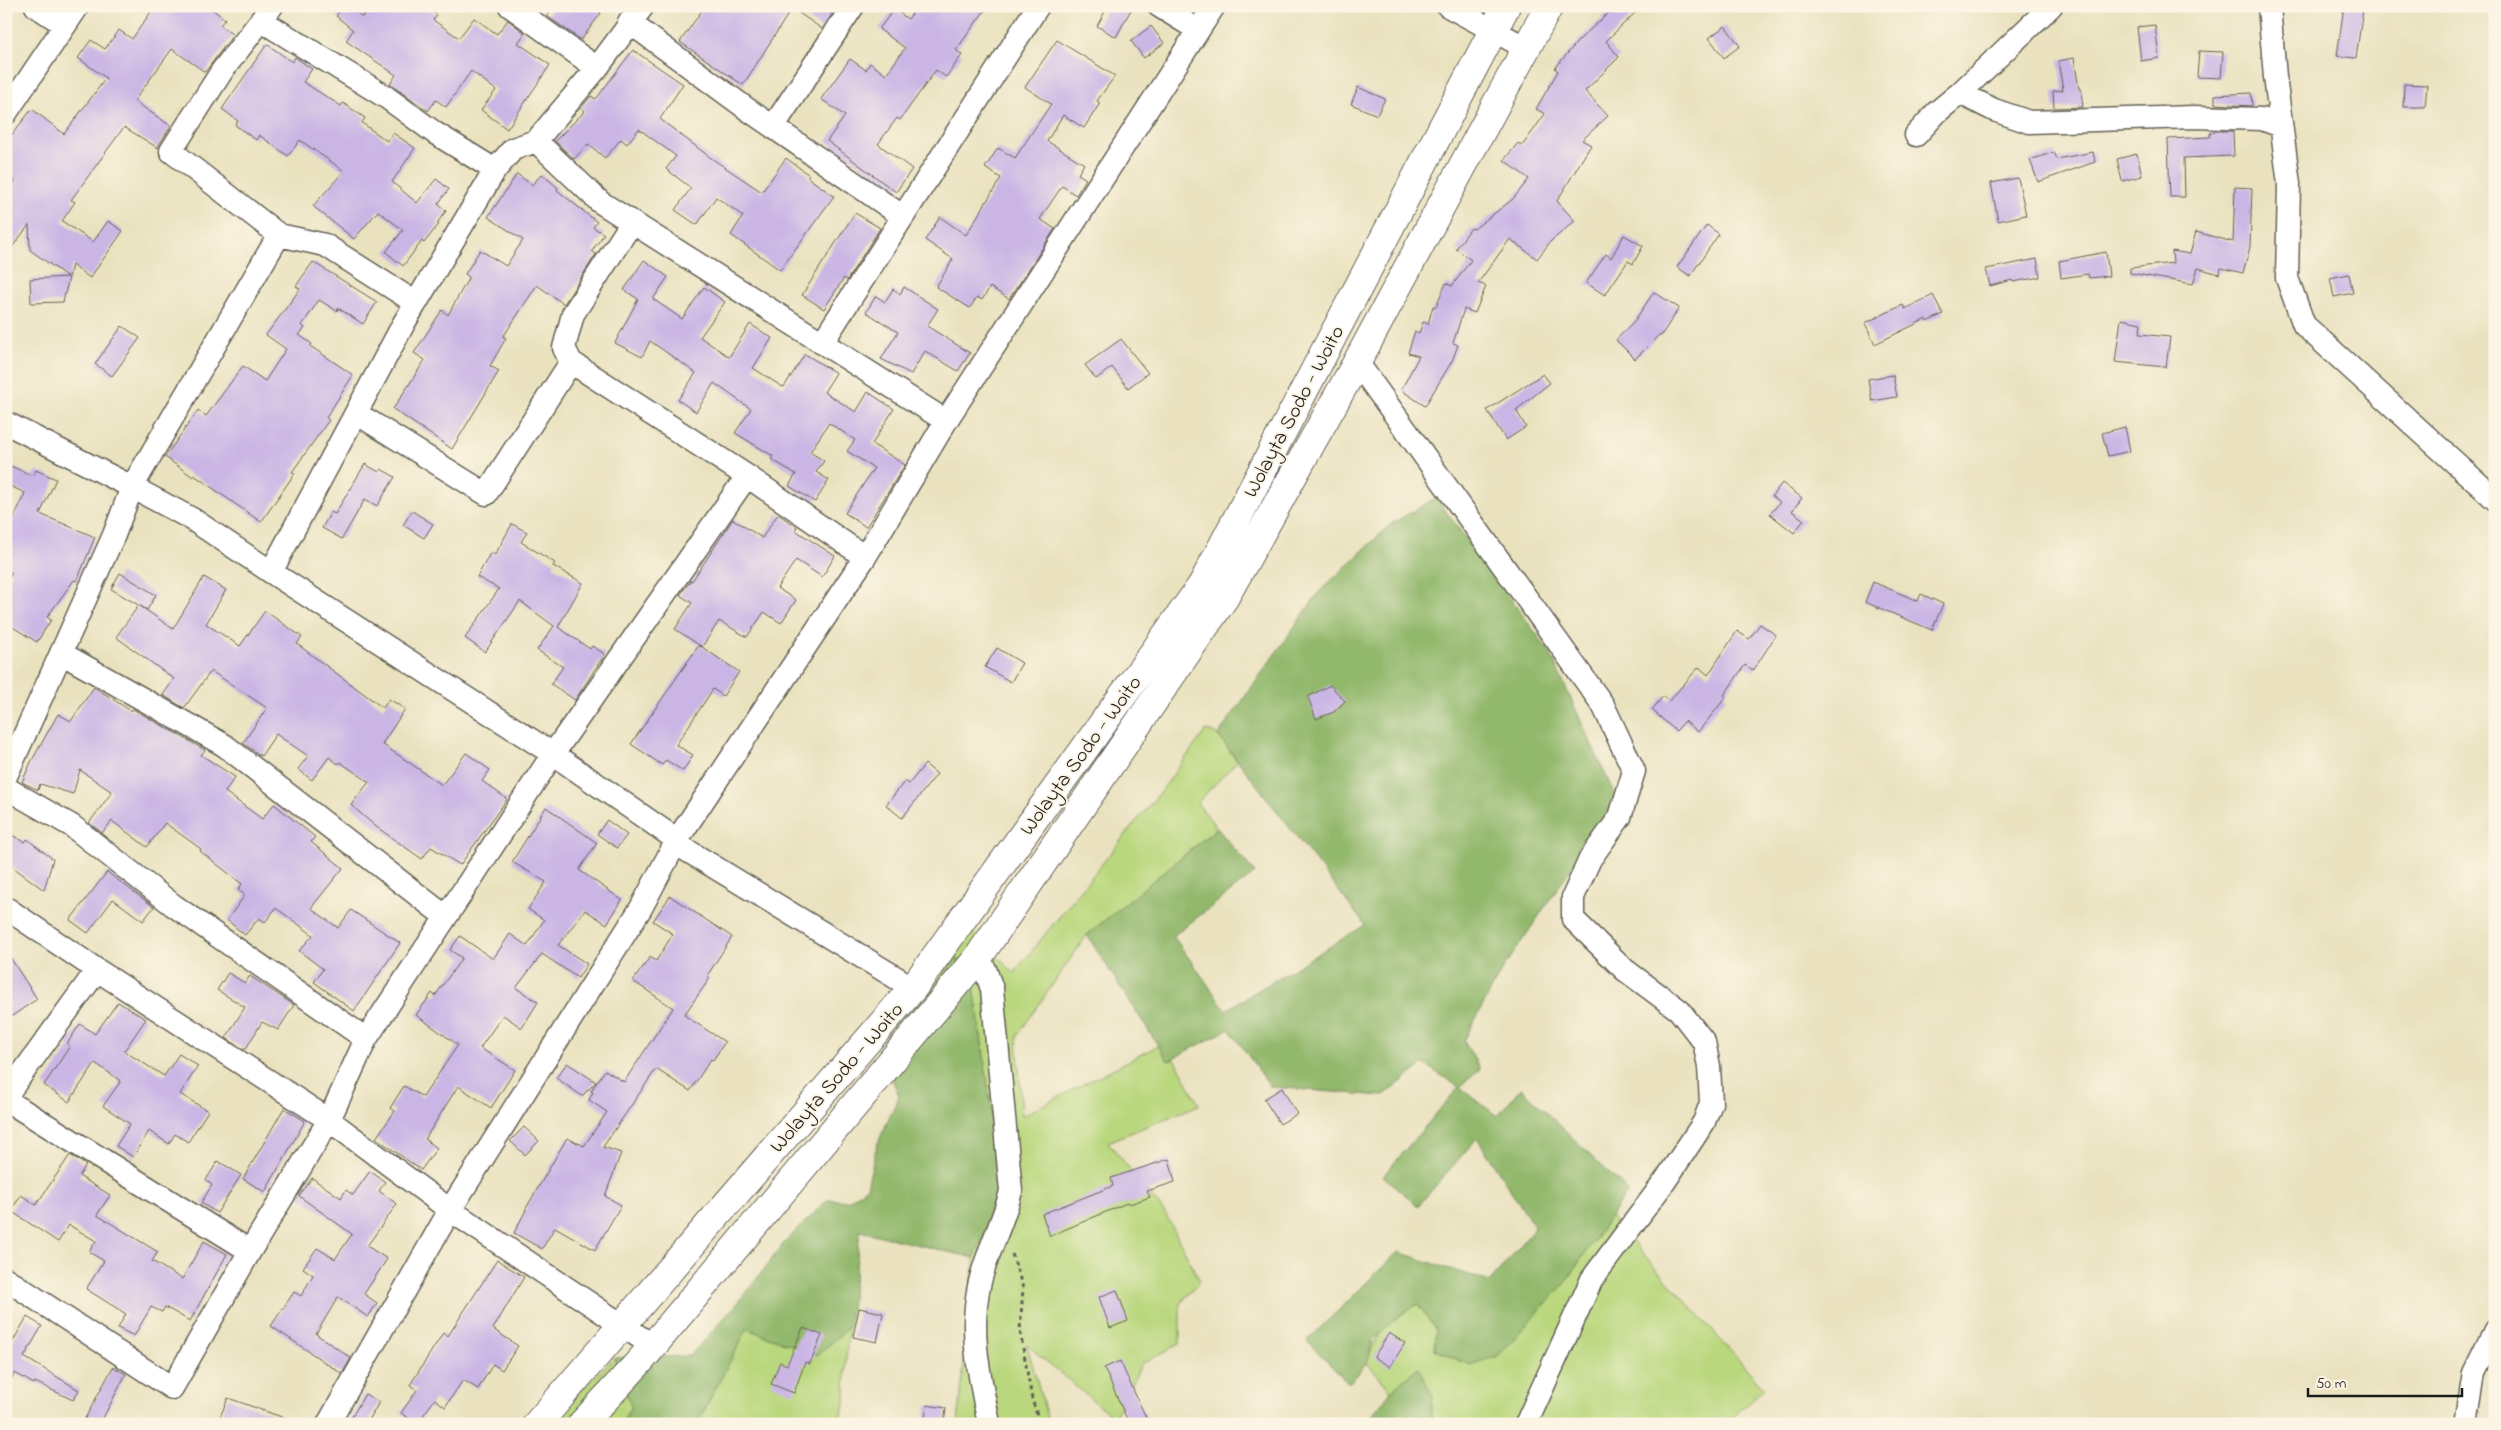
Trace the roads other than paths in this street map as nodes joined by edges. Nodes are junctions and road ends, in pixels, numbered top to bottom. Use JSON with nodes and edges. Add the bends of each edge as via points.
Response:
{"nodes":[{"id":1,"x":36,"y":6,"type":"edge"},
{"id":2,"x":78,"y":6,"type":"edge"},
{"id":3,"x":510,"y":6,"type":"edge"},
{"id":4,"x":853,"y":6,"type":"edge"},
{"id":5,"x":1038,"y":6,"type":"edge"},
{"id":6,"x":1159,"y":6,"type":"edge"},
{"id":7,"x":1214,"y":6,"type":"edge"},
{"id":8,"x":1448,"y":6,"type":"edge"},
{"id":9,"x":1506,"y":6,"type":"edge"},
{"id":10,"x":1549,"y":6,"type":"edge"},
{"id":11,"x":2051,"y":6,"type":"edge"},
{"id":12,"x":2269,"y":6,"type":"edge"},
{"id":13,"x":267,"y":13,"type":"edge"},
{"id":14,"x":636,"y":14,"type":"edge"},
{"id":15,"x":65,"y":25,"type":"junction"},
{"id":16,"x":1198,"y":30,"type":"junction"},
{"id":17,"x":1493,"y":32,"type":"junction"},
{"id":18,"x":1528,"y":49,"type":"junction"},
{"id":19,"x":597,"y":68,"type":"junction"},
{"id":20,"x":1960,"y":93,"type":"junction"},
{"id":21,"x":6,"y":113,"type":"edge"},
{"id":22,"x":2281,"y":126,"type":"junction"},
{"id":23,"x":773,"y":127,"type":"junction"},
{"id":24,"x":1916,"y":135,"type":"dead end"},
{"id":25,"x":536,"y":141,"type":"junction"},
{"id":26,"x":495,"y":170,"type":"junction"},
{"id":27,"x":902,"y":216,"type":"junction"},
{"id":28,"x":632,"y":222,"type":"junction"},
{"id":29,"x":279,"y":235,"type":"junction"},
{"id":30,"x":416,"y":302,"type":"junction"},
{"id":31,"x":822,"y":343,"type":"junction"},
{"id":32,"x":572,"y":362,"type":"junction"},
{"id":33,"x":1358,"y":362,"type":"junction"},
{"id":34,"x":356,"y":413,"type":"junction"},
{"id":35,"x":946,"y":421,"type":"junction"},
{"id":36,"x":6,"y":423,"type":"edge"},
{"id":37,"x":747,"y":476,"type":"junction"},
{"id":38,"x":132,"y":487,"type":"junction"},
{"id":39,"x":2495,"y":499,"type":"edge"},
{"id":40,"x":865,"y":557,"type":"junction"},
{"id":41,"x":271,"y":572,"type":"junction"},
{"id":42,"x":61,"y":653,"type":"junction"},
{"id":43,"x":553,"y":754,"type":"junction"},
{"id":44,"x":6,"y":776,"type":"edge"},
{"id":45,"x":6,"y":788,"type":"edge"},
{"id":46,"x":677,"y":840,"type":"junction"},
{"id":47,"x":6,"y":908,"type":"edge"},
{"id":48,"x":446,"y":917,"type":"junction"},
{"id":49,"x":977,"y":959,"type":"junction"},
{"id":50,"x":97,"y":970,"type":"junction"},
{"id":51,"x":913,"y":988,"type":"junction"},
{"id":52,"x":366,"y":1039,"type":"junction"},
{"id":53,"x":6,"y":1096,"type":"edge"},
{"id":54,"x":6,"y":1100,"type":"edge"},
{"id":55,"x":329,"y":1120,"type":"junction"},
{"id":56,"x":450,"y":1210,"type":"junction"},
{"id":57,"x":250,"y":1251,"type":"junction"},
{"id":58,"x":6,"y":1279,"type":"edge"},
{"id":59,"x":622,"y":1325,"type":"junction"},
{"id":60,"x":2495,"y":1330,"type":"edge"},
{"id":61,"x":653,"y":1346,"type":"junction"},
{"id":62,"x":328,"y":1424,"type":"edge"},
{"id":63,"x":537,"y":1424,"type":"edge"},
{"id":64,"x":582,"y":1424,"type":"edge"},
{"id":65,"x":990,"y":1424,"type":"edge"},
{"id":66,"x":1526,"y":1424,"type":"edge"},
{"id":67,"x":2466,"y":1424,"type":"edge"}],
"edges":[{"from":1,"to":15,"type":"street"},
{"from":2,"to":15,"type":"street"},
{"from":3,"to":19,"type":"street"},
{"from":4,"to":23,"type":"street"},
{"from":5,"to":27,"type":"street"},
{"from":6,"to":16,"type":"street"},
{"from":7,"to":16,"type":"street"},
{"from":8,"to":17,"type":"street"},
{"from":9,"to":17,"type":"highway","name":"Wolayta Sodo - Woito"},
{"from":10,"to":18,"type":"highway","name":"Wolayta Sodo - Woito"},
{"from":11,"to":20,"type":"street"},
{"from":12,"to":22,"type":"street"},
{"from":13,"to":26,"type":"street","via":[[435,133]]},
{"from":13,"to":29,"type":"street","via":[[222,71],[171,151]]},
{"from":14,"to":19,"type":"street"},
{"from":14,"to":23,"type":"street"},
{"from":15,"to":21,"type":"street"},
{"from":16,"to":35,"type":"street"},
{"from":17,"to":18,"type":"street"},
{"from":17,"to":51,"type":"highway","name":"Wolayta Sodo - Woito","via":[[1202,585]]},
{"from":18,"to":33,"type":"highway","name":"Wolayta Sodo - Woito"},
{"from":19,"to":25,"type":"street"},
{"from":20,"to":22,"type":"street","via":[[2029,122],[2194,117],[2262,119]]},
{"from":20,"to":24,"type":"street"},
{"from":22,"to":39,"type":"street","via":[[2289,184],[2288,278],[2304,325]]},
{"from":23,"to":27,"type":"street"},
{"from":25,"to":26,"type":"street","via":[[513,149]]},
{"from":25,"to":28,"type":"street","via":[[600,202]]},
{"from":26,"to":30,"type":"street"},
{"from":27,"to":31,"type":"street"},
{"from":28,"to":31,"type":"street"},
{"from":28,"to":32,"type":"street","via":[[574,314],[564,348]]},
{"from":29,"to":30,"type":"street","via":[[325,246]]},
{"from":29,"to":38,"type":"street"},
{"from":30,"to":34,"type":"street"},
{"from":31,"to":35,"type":"street"},
{"from":32,"to":34,"type":"street","via":[[486,494]]},
{"from":32,"to":37,"type":"street"},
{"from":33,"to":49,"type":"highway","name":"Wolayta Sodo - Woito","via":[[1225,597]]},
{"from":33,"to":66,"type":"street","via":[[1603,704],[1634,771],[1620,817],[1590,859],[1573,897],[1573,919],[1625,970],[1679,1010],[1704,1042],[1709,1066],[1711,1103],[1704,1122],[1665,1181],[1592,1279]]},
{"from":34,"to":41,"type":"street"},
{"from":35,"to":40,"type":"street"},
{"from":36,"to":38,"type":"street"},
{"from":37,"to":40,"type":"street"},
{"from":37,"to":43,"type":"street"},
{"from":38,"to":41,"type":"street","via":[[192,518]]},
{"from":38,"to":42,"type":"street"},
{"from":40,"to":46,"type":"street"},
{"from":41,"to":43,"type":"street"},
{"from":42,"to":44,"type":"street"},
{"from":42,"to":48,"type":"street","via":[[224,745]]},
{"from":43,"to":46,"type":"street"},
{"from":43,"to":48,"type":"street"},
{"from":45,"to":52,"type":"street","via":[[72,826],[172,905]]},
{"from":46,"to":51,"type":"street","via":[[683,848]]},
{"from":46,"to":56,"type":"street","via":[[641,908]]},
{"from":47,"to":50,"type":"street"},
{"from":48,"to":52,"type":"street"},
{"from":49,"to":61,"type":"highway","name":"Wolayta Sodo - Woito"},
{"from":49,"to":65,"type":"street","via":[[985,969],[992,989],[1011,1191],[989,1252],[974,1319],[976,1360]]},
{"from":50,"to":53,"type":"street"},
{"from":50,"to":55,"type":"street"},
{"from":51,"to":59,"type":"highway","name":"Wolayta Sodo - Woito"},
{"from":52,"to":55,"type":"street"},
{"from":54,"to":57,"type":"street"},
{"from":55,"to":56,"type":"street"},
{"from":55,"to":57,"type":"street"},
{"from":56,"to":59,"type":"street"},
{"from":56,"to":62,"type":"street"},
{"from":57,"to":58,"type":"street","via":[[172,1388]]},
{"from":59,"to":61,"type":"street"},
{"from":59,"to":63,"type":"highway","name":"Wolayta Sodo - Woito"},
{"from":60,"to":67,"type":"street","via":[[2474,1373]]},
{"from":61,"to":64,"type":"highway","name":"Wolayta Sodo - Woito"}]}
